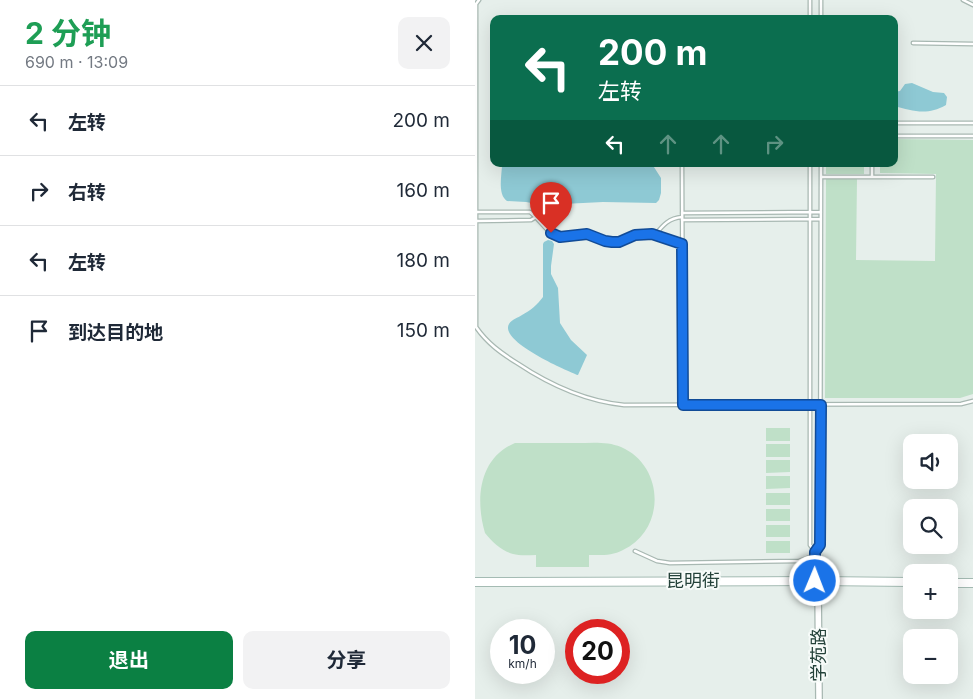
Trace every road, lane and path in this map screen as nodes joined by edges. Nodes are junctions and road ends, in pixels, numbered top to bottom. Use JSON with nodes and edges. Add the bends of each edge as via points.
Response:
{"nodes":[{"id":1,"x":479,"y":0,"type":"edge"},
{"id":2,"x":811,"y":0,"type":"edge"},
{"id":3,"x":821,"y":0,"type":"edge"},
{"id":4,"x":963,"y":0,"type":"edge"},
{"id":5,"x":973,"y":6,"type":"edge"},
{"id":6,"x":811,"y":15,"type":"edge"},
{"id":7,"x":821,"y":15,"type":"edge"},
{"id":8,"x":913,"y":43,"type":"dead end"},
{"id":9,"x":973,"y":44,"type":"edge"},
{"id":10,"x":898,"y":123,"type":"edge"},
{"id":11,"x":973,"y":123,"type":"edge"},
{"id":12,"x":898,"y":136,"type":"edge"},
{"id":13,"x":973,"y":136,"type":"edge"},
{"id":14,"x":682,"y":167,"type":"edge"},
{"id":15,"x":810,"y":167,"type":"edge"},
{"id":16,"x":821,"y":167,"type":"edge"},
{"id":17,"x":872,"y":167,"type":"edge"},
{"id":18,"x":821,"y":177,"type":"junction"},
{"id":19,"x":872,"y":177,"type":"junction"},
{"id":20,"x":933,"y":177,"type":"dead end"},
{"id":21,"x":476,"y":212,"type":"edge"},
{"id":22,"x":810,"y":212,"type":"junction"},
{"id":23,"x":821,"y":212,"type":"junction"},
{"id":24,"x":682,"y":213,"type":"junction"},
{"id":25,"x":537,"y":217,"type":"junction"},
{"id":26,"x":682,"y":218,"type":"junction"},
{"id":27,"x":810,"y":219,"type":"junction"},
{"id":28,"x":821,"y":219,"type":"junction"},
{"id":29,"x":476,"y":221,"type":"edge"},
{"id":30,"x":655,"y":235,"type":"junction"},
{"id":31,"x":682,"y":244,"type":"junction"},
{"id":32,"x":973,"y":401,"type":"edge"},
{"id":33,"x":683,"y":405,"type":"junction"},
{"id":34,"x":810,"y":405,"type":"junction"},
{"id":35,"x":821,"y":405,"type":"junction"},
{"id":36,"x":635,"y":552,"type":"dead end"},
{"id":37,"x":815,"y":554,"type":"junction"},
{"id":38,"x":817,"y":581,"type":"junction"},
{"id":39,"x":475,"y":582,"type":"edge"},
{"id":40,"x":903,"y":582,"type":"edge"},
{"id":41,"x":958,"y":583,"type":"edge"},
{"id":42,"x":973,"y":583,"type":"edge"},
{"id":43,"x":819,"y":699,"type":"edge"}],
"edges":[{"from":1,"to":21,"type":"lane","via":[[476,4]]},
{"from":2,"to":6,"type":"lane"},
{"from":3,"to":7,"type":"lane"},
{"from":4,"to":5,"type":"lane"},
{"from":8,"to":9,"type":"lane"},
{"from":10,"to":11,"type":"lane"},
{"from":12,"to":13,"type":"lane"},
{"from":14,"to":24,"type":"lane"},
{"from":15,"to":22,"type":"lane"},
{"from":16,"to":18,"type":"lane"},
{"from":17,"to":19,"type":"lane"},
{"from":18,"to":19,"type":"lane"},
{"from":18,"to":23,"type":"lane"},
{"from":19,"to":20,"type":"lane"},
{"from":21,"to":25,"type":"lane","via":[[530,212]]},
{"from":21,"to":29,"type":"lane"},
{"from":22,"to":23,"type":"lane"},
{"from":22,"to":24,"type":"lane"},
{"from":22,"to":27,"type":"lane"},
{"from":23,"to":28,"type":"lane"},
{"from":24,"to":26,"type":"lane"},
{"from":25,"to":29,"type":"lane","via":[[531,220]]},
{"from":25,"to":30,"type":"lane","via":[[551,233],[560,237],[587,234],[619,242],[635,235]]},
{"from":26,"to":27,"type":"lane"},
{"from":26,"to":30,"type":"lane","via":[[666,222]]},
{"from":26,"to":31,"type":"lane"},
{"from":27,"to":28,"type":"lane"},
{"from":27,"to":34,"type":"lane"},
{"from":28,"to":35,"type":"lane"},
{"from":29,"to":33,"type":"lane","via":[[476,327],[490,344],[530,372],[583,397],[624,405]]},
{"from":30,"to":31,"type":"lane"},
{"from":31,"to":33,"type":"lane"},
{"from":32,"to":35,"type":"lane","via":[[961,404]]},
{"from":33,"to":34,"type":"lane"},
{"from":34,"to":35,"type":"lane"},
{"from":34,"to":37,"type":"lane","via":[[810,545]]},
{"from":35,"to":37,"type":"lane","via":[[820,545]]},
{"from":36,"to":37,"type":"lane","via":[[670,563],[799,561]]},
{"from":37,"to":38,"type":"lane"},
{"from":38,"to":39,"type":"street","name":"昆明街"},
{"from":38,"to":40,"type":"street","name":"昆明街"},
{"from":38,"to":43,"type":"street","name":"学苑路"},
{"from":41,"to":42,"type":"street"}]}
